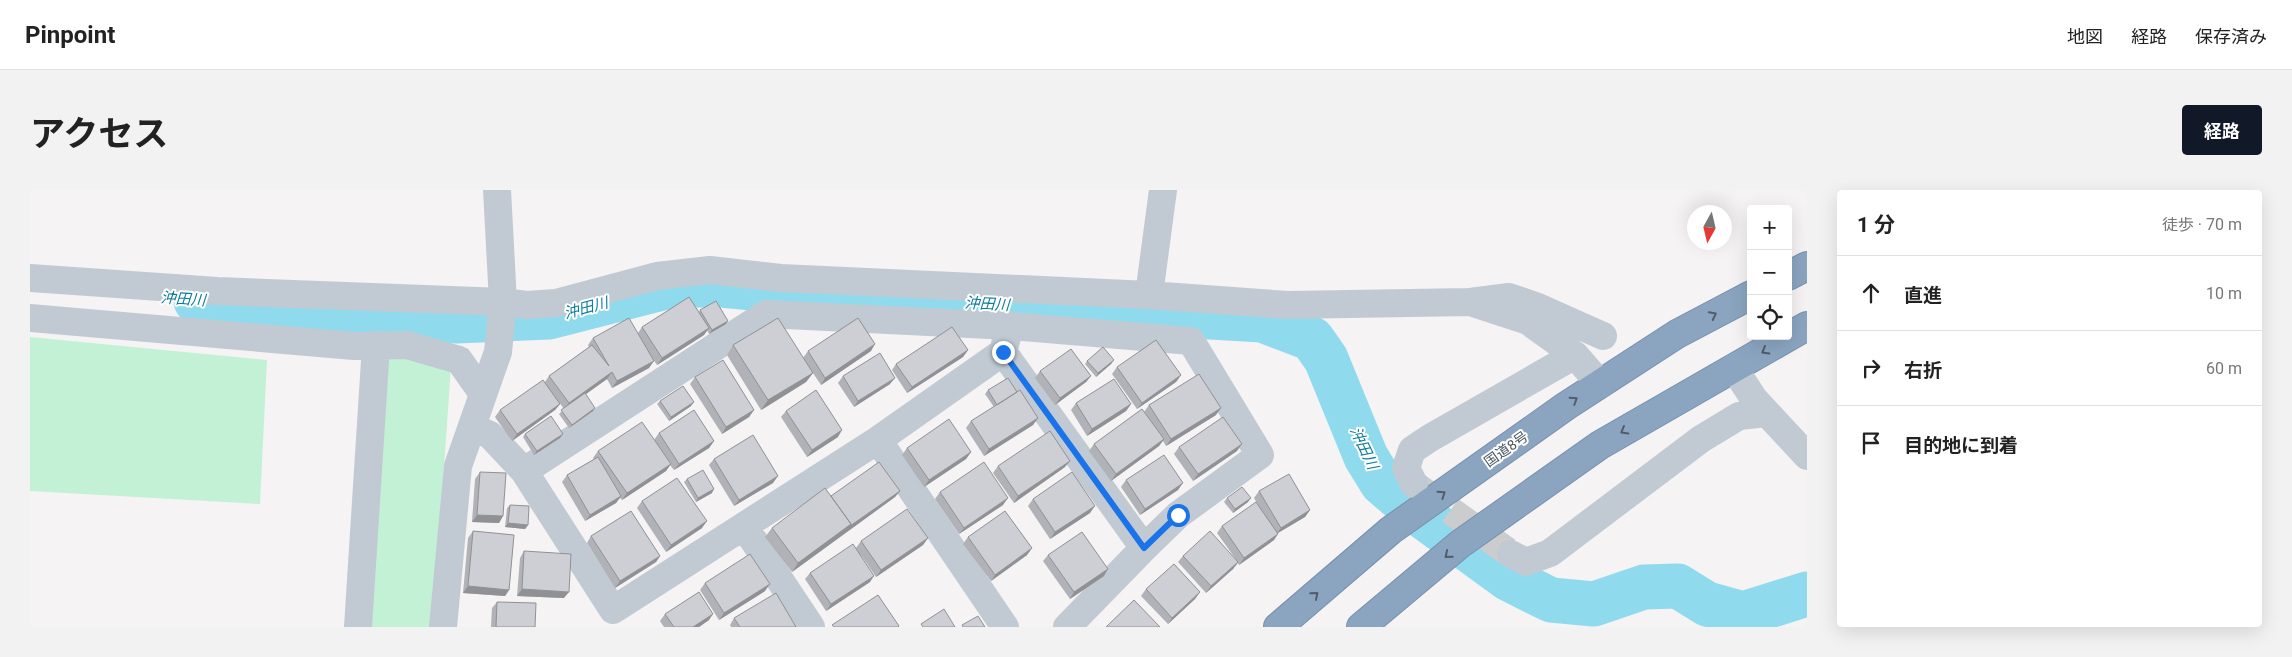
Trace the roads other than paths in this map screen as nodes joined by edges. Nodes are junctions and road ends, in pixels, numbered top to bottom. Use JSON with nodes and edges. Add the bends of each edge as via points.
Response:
{"nodes":[{"id":1,"x":497,"y":190,"type":"edge"},
{"id":2,"x":1164,"y":190,"type":"edge"},
{"id":3,"x":1807,"y":266,"type":"edge"},
{"id":4,"x":1792,"y":274,"type":"edge"},
{"id":5,"x":30,"y":278,"type":"edge"},
{"id":6,"x":1149,"y":296,"type":"junction"},
{"id":7,"x":1747,"y":297,"type":"edge"},
{"id":8,"x":503,"y":302,"type":"junction"},
{"id":9,"x":1470,"y":302,"type":"junction"},
{"id":10,"x":30,"y":318,"type":"edge"},
{"id":11,"x":1807,"y":326,"type":"edge"},
{"id":12,"x":1603,"y":336,"type":"dead end"},
{"id":13,"x":1007,"y":339,"type":"junction"},
{"id":14,"x":376,"y":345,"type":"junction"},
{"id":15,"x":1575,"y":355,"type":"junction"},
{"id":16,"x":1734,"y":368,"type":"junction"},
{"id":17,"x":1600,"y":384,"type":"junction"},
{"id":18,"x":483,"y":394,"type":"junction"},
{"id":19,"x":1767,"y":413,"type":"junction"},
{"id":20,"x":472,"y":426,"type":"junction"},
{"id":21,"x":878,"y":440,"type":"junction"},
{"id":22,"x":1807,"y":456,"type":"edge"},
{"id":23,"x":524,"y":471,"type":"junction"},
{"id":24,"x":1414,"y":484,"type":"tunnel mouth"},
{"id":25,"x":744,"y":526,"type":"junction"},
{"id":26,"x":1144,"y":548,"type":"junction"},
{"id":27,"x":1511,"y":554,"type":"tunnel mouth"},
{"id":28,"x":618,"y":619,"type":"edge"},
{"id":29,"x":358,"y":627,"type":"edge"},
{"id":30,"x":443,"y":627,"type":"edge"},
{"id":31,"x":810,"y":627,"type":"edge"},
{"id":32,"x":1005,"y":627,"type":"edge"},
{"id":33,"x":1067,"y":627,"type":"edge"},
{"id":34,"x":1278,"y":627,"type":"edge"},
{"id":35,"x":1362,"y":627,"type":"edge"}],
"edges":[{"from":1,"to":8,"type":"street"},
{"from":2,"to":6,"type":"street"},
{"from":3,"to":4,"type":"highway"},
{"from":5,"to":8,"type":"street","via":[[217,291]]},
{"from":6,"to":8,"type":"street","via":[[781,278],[710,270],[657,276],[556,303],[527,305]]},
{"from":6,"to":9,"type":"street","via":[[1288,305]]},
{"from":17,"to":7,"type":"highway","name":"国道8号","one_way":true,"via":[[1677,334]]},
{"from":8,"to":18,"type":"street","via":[[498,352]]},
{"from":9,"to":12,"type":"street","via":[[1509,297]]},
{"from":9,"to":15,"type":"street","via":[[1528,321]]},
{"from":10,"to":14,"type":"street","via":[[354,346]]},
{"from":11,"to":16,"type":"highway","one_way":true},
{"from":13,"to":21,"type":"street"},
{"from":13,"to":23,"type":"street","via":[[766,314]]},
{"from":13,"to":26,"type":"street"},
{"from":13,"to":26,"type":"street","via":[[1191,341],[1260,455],[1178,515]]},
{"from":14,"to":18,"type":"street","via":[[407,346],[459,360]]},
{"from":14,"to":29,"type":"street"},
{"from":15,"to":17,"type":"street"},
{"from":15,"to":24,"type":"street","via":[[1412,450],[1406,468]]},
{"from":16,"to":19,"type":"street"},
{"from":16,"to":35,"type":"highway","one_way":true,"via":[[1600,445],[1460,544]]},
{"from":34,"to":17,"type":"highway","name":"国道8号","one_way":true,"via":[[1391,530]]},
{"from":18,"to":20,"type":"street"},
{"from":19,"to":22,"type":"street"},
{"from":19,"to":27,"type":"street","via":[[1739,416],[1701,439],[1550,553],[1526,562]]},
{"from":20,"to":23,"type":"street","via":[[490,434]]},
{"from":20,"to":30,"type":"street","via":[[458,466]]},
{"from":21,"to":25,"type":"street"},
{"from":21,"to":32,"type":"street"},
{"from":23,"to":28,"type":"street"},
{"from":25,"to":28,"type":"street"},
{"from":25,"to":31,"type":"street"},
{"from":26,"to":33,"type":"street"}]}
